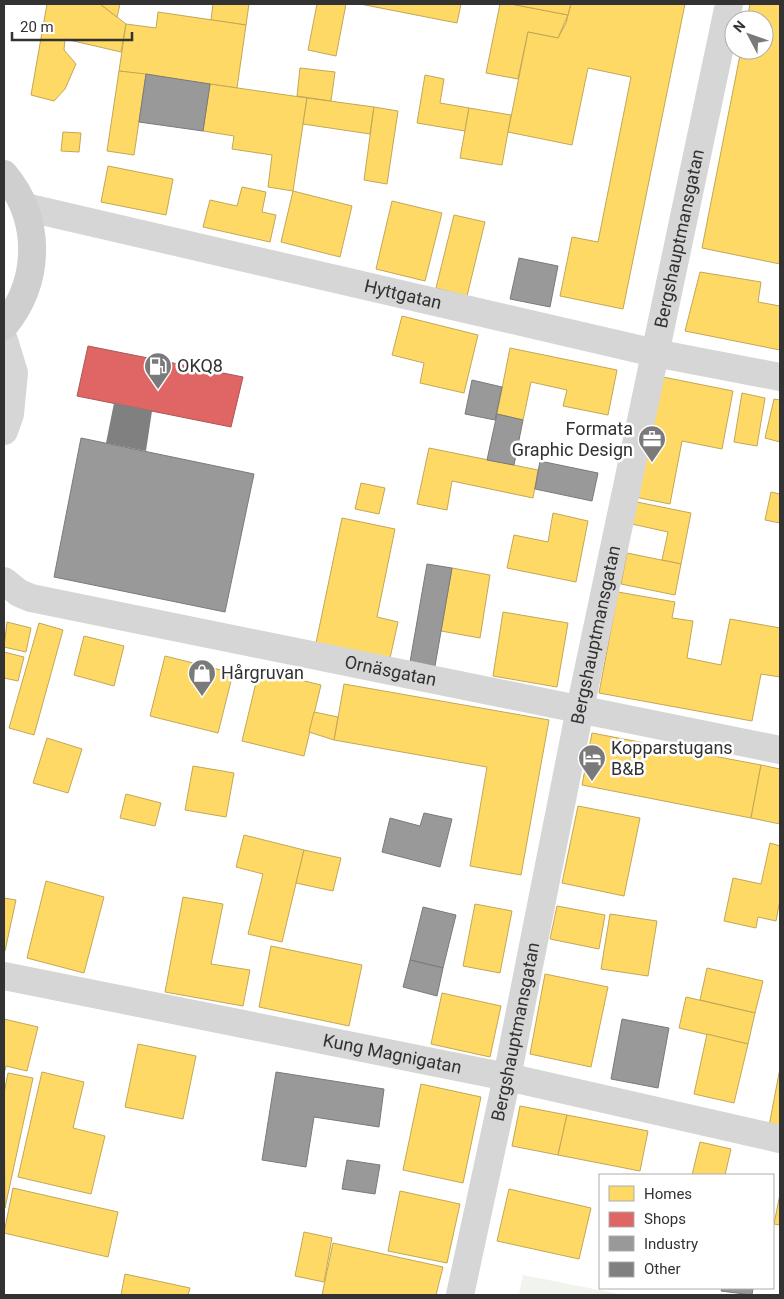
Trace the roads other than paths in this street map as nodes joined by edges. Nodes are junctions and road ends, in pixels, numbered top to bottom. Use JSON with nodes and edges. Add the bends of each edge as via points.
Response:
{"nodes":[{"id":1,"x":729,"y":4,"type":"edge"},
{"id":2,"x":4,"y":174,"type":"edge"},
{"id":3,"x":25,"y":207,"type":"junction"},
{"id":4,"x":4,"y":326,"type":"edge"},
{"id":5,"x":4,"y":340,"type":"edge"},
{"id":6,"x":655,"y":353,"type":"junction"},
{"id":7,"x":780,"y":377,"type":"edge"},
{"id":8,"x":4,"y":431,"type":"edge"},
{"id":9,"x":4,"y":581,"type":"edge"},
{"id":10,"x":580,"y":709,"type":"junction"},
{"id":11,"x":780,"y":750,"type":"edge"},
{"id":12,"x":4,"y":976,"type":"edge"},
{"id":13,"x":507,"y":1076,"type":"junction"},
{"id":14,"x":780,"y":1139,"type":"edge"},
{"id":15,"x":460,"y":1295,"type":"edge"}],
"edges":[{"from":1,"to":6,"type":"street","name":"Bergshauptmansgatan"},
{"from":2,"to":3,"type":"main road"},
{"from":3,"to":4,"type":"main road","via":[[31,228],[31,272],[15,313]]},
{"from":3,"to":6,"type":"street","name":"Hyttgatan"},
{"from":5,"to":8,"type":"street","via":[[14,373],[10,414]]},
{"from":6,"to":7,"type":"street","name":"Hyttgatan"},
{"from":6,"to":10,"type":"street","name":"Bergshauptmansgatan"},
{"from":9,"to":10,"type":"street","name":"Ornäsgatan","via":[[31,598]]},
{"from":10,"to":11,"type":"street","name":"Ornäsgatan"},
{"from":10,"to":13,"type":"street","name":"Bergshauptmansgatan"},
{"from":12,"to":13,"type":"street","name":"Kung Magnigatan"},
{"from":13,"to":14,"type":"street","name":"Kung Magnigatan"},
{"from":13,"to":15,"type":"street","name":"Bergshauptmansgatan"}]}
